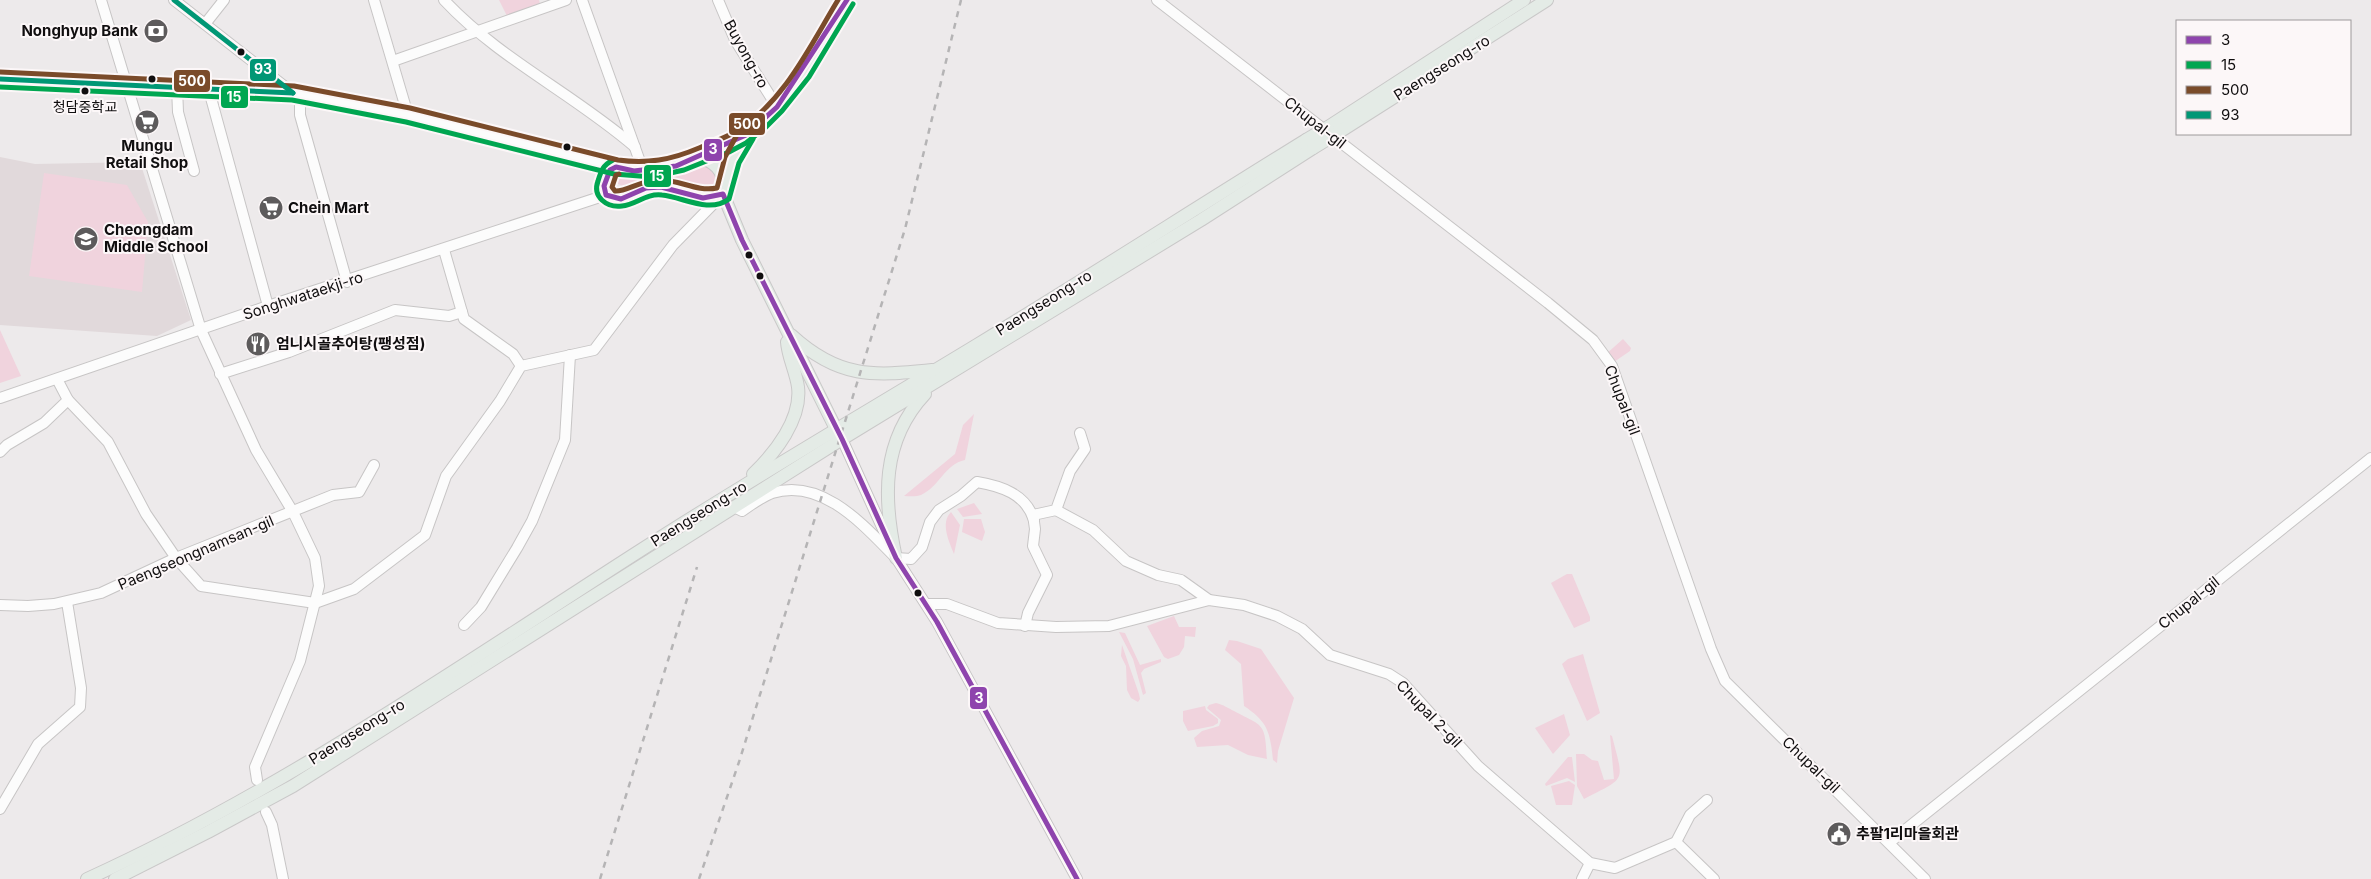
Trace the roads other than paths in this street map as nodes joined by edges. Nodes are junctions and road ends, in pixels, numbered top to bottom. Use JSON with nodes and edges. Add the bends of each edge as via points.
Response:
{"nodes":[{"id":1,"x":101,"y":0,"type":"edge"},
{"id":2,"x":174,"y":0,"type":"edge"},
{"id":3,"x":224,"y":0,"type":"edge"},
{"id":4,"x":374,"y":0,"type":"edge"},
{"id":5,"x":444,"y":0,"type":"edge"},
{"id":6,"x":566,"y":0,"type":"edge"},
{"id":7,"x":582,"y":0,"type":"edge"},
{"id":8,"x":718,"y":0,"type":"edge"},
{"id":9,"x":847,"y":0,"type":"edge"},
{"id":10,"x":1156,"y":0,"type":"edge"},
{"id":11,"x":1524,"y":0,"type":"edge"},
{"id":12,"x":1547,"y":0,"type":"edge"},
{"id":13,"x":205,"y":24,"type":"junction"},
{"id":14,"x":475,"y":31,"type":"junction"},
{"id":15,"x":393,"y":62,"type":"junction"},
{"id":16,"x":0,"y":79,"type":"edge"},
{"id":17,"x":126,"y":83,"type":"junction"},
{"id":18,"x":177,"y":86,"type":"junction"},
{"id":19,"x":208,"y":87,"type":"junction"},
{"id":20,"x":293,"y":93,"type":"junction"},
{"id":21,"x":777,"y":107,"type":"junction"},
{"id":22,"x":408,"y":115,"type":"junction"},
{"id":23,"x":1332,"y":131,"type":"junction"},
{"id":24,"x":746,"y":135,"type":"junction"},
{"id":25,"x":1310,"y":144,"type":"junction"},
{"id":26,"x":635,"y":147,"type":"junction"},
{"id":27,"x":697,"y":157,"type":"junction"},
{"id":28,"x":616,"y":167,"type":"junction"},
{"id":29,"x":643,"y":170,"type":"junction"},
{"id":30,"x":194,"y":171,"type":"dead end"},
{"id":31,"x":723,"y":194,"type":"junction"},
{"id":32,"x":606,"y":195,"type":"junction"},
{"id":33,"x":444,"y":250,"type":"junction"},
{"id":34,"x":347,"y":282,"type":"junction"},
{"id":35,"x":268,"y":306,"type":"junction"},
{"id":36,"x":462,"y":312,"type":"junction"},
{"id":37,"x":786,"y":329,"type":"junction"},
{"id":38,"x":200,"y":330,"type":"junction"},
{"id":39,"x":570,"y":355,"type":"junction"},
{"id":40,"x":521,"y":366,"type":"junction"},
{"id":41,"x":936,"y":370,"type":"junction"},
{"id":42,"x":220,"y":374,"type":"junction"},
{"id":43,"x":57,"y":379,"type":"junction"},
{"id":44,"x":936,"y":383,"type":"junction"},
{"id":45,"x":0,"y":398,"type":"edge"},
{"id":46,"x":68,"y":400,"type":"junction"},
{"id":47,"x":1080,"y":433,"type":"dead end"},
{"id":48,"x":839,"y":434,"type":"junction"},
{"id":49,"x":0,"y":452,"type":"edge"},
{"id":50,"x":2371,"y":458,"type":"edge"},
{"id":51,"x":374,"y":465,"type":"dead end"},
{"id":52,"x":722,"y":500,"type":"junction"},
{"id":53,"x":734,"y":507,"type":"junction"},
{"id":54,"x":1056,"y":510,"type":"junction"},
{"id":55,"x":293,"y":512,"type":"junction"},
{"id":56,"x":1034,"y":520,"type":"junction"},
{"id":57,"x":176,"y":558,"type":"junction"},
{"id":58,"x":896,"y":558,"type":"junction"},
{"id":59,"x":1209,"y":600,"type":"junction"},
{"id":60,"x":67,"y":602,"type":"junction"},
{"id":61,"x":315,"y":602,"type":"junction"},
{"id":62,"x":926,"y":604,"type":"junction"},
{"id":63,"x":0,"y":605,"type":"edge"},
{"id":64,"x":464,"y":625,"type":"dead end"},
{"id":65,"x":1025,"y":626,"type":"junction"},
{"id":66,"x":257,"y":780,"type":"dead end"},
{"id":67,"x":1707,"y":800,"type":"dead end"},
{"id":68,"x":0,"y":810,"type":"edge"},
{"id":69,"x":266,"y":812,"type":"dead end"},
{"id":70,"x":1676,"y":842,"type":"junction"},
{"id":71,"x":1890,"y":842,"type":"junction"},
{"id":72,"x":1590,"y":863,"type":"junction"},
{"id":73,"x":87,"y":879,"type":"edge"},
{"id":74,"x":115,"y":879,"type":"edge"},
{"id":75,"x":283,"y":879,"type":"edge"},
{"id":76,"x":1076,"y":879,"type":"edge"},
{"id":77,"x":1582,"y":879,"type":"edge"},
{"id":78,"x":1714,"y":879,"type":"edge"},
{"id":79,"x":1925,"y":879,"type":"edge"}],
"edges":[{"from":1,"to":17,"type":"street"},
{"from":2,"to":13,"type":"street"},
{"from":3,"to":13,"type":"street"},
{"from":4,"to":15,"type":"street"},
{"from":5,"to":14,"type":"street"},
{"from":6,"to":14,"type":"street"},
{"from":7,"to":26,"type":"street"},
{"from":8,"to":21,"type":"street","name":"Buyong-ro","via":[[735,40]]},
{"from":9,"to":21,"type":"main road"},
{"from":10,"to":71,"type":"street","name":"Chupal-gil","via":[[1593,340],[1612,366],[1725,681]]},
{"from":11,"to":23,"type":"main road","name":"Paengseong-ro"},
{"from":12,"to":23,"type":"main road","name":"Paengseong-ro"},
{"from":13,"to":20,"type":"street"},
{"from":14,"to":15,"type":"street"},
{"from":14,"to":26,"type":"street","via":[[608,124]]},
{"from":15,"to":22,"type":"street"},
{"from":16,"to":17,"type":"street"},
{"from":17,"to":18,"type":"street"},
{"from":17,"to":38,"type":"street"},
{"from":18,"to":19,"type":"street"},
{"from":18,"to":30,"type":"street","via":[[178,112]]},
{"from":19,"to":20,"type":"street"},
{"from":19,"to":35,"type":"street"},
{"from":20,"to":22,"type":"street"},
{"from":20,"to":34,"type":"street","via":[[300,100],[300,115]]},
{"from":21,"to":24,"type":"main road"},
{"from":22,"to":28,"type":"street"},
{"from":23,"to":25,"type":"main road","bridge":true},
{"from":24,"to":27,"type":"main road"},
{"from":24,"to":31,"type":"main road","via":[[732,160]]},
{"from":25,"to":41,"type":"main road","name":"Paengseong-ro"},
{"from":25,"to":44,"type":"main road","name":"Paengseong-ro"},
{"from":26,"to":29,"type":"street"},
{"from":27,"to":29,"type":"main road","via":[[676,166]]},
{"from":27,"to":31,"type":"main road","via":[[714,163],[721,171]]},
{"from":28,"to":29,"type":"main road"},
{"from":28,"to":32,"type":"main road","via":[[610,170],[604,186]]},
{"from":31,"to":32,"type":"main road","name":"Songhwataekji-ro","via":[[703,198],[660,187],[646,188],[620,199]]},
{"from":31,"to":37,"type":"main road"},
{"from":31,"to":39,"type":"street","via":[[673,245],[594,350]]},
{"from":32,"to":33,"type":"street","name":"Songhwataekji-ro"},
{"from":33,"to":34,"type":"street","name":"Songhwataekji-ro"},
{"from":33,"to":36,"type":"street"},
{"from":34,"to":35,"type":"street","name":"Songhwataekji-ro"},
{"from":35,"to":38,"type":"street","name":"Songhwataekji-ro"},
{"from":36,"to":40,"type":"street","via":[[464,319],[513,354]]},
{"from":36,"to":42,"type":"street","via":[[448,316],[395,310],[289,352]]},
{"from":37,"to":41,"type":"main road","via":[[819,356],[852,371],[872,375]]},
{"from":37,"to":48,"type":"main road"},
{"from":37,"to":52,"type":"main road","via":[[798,385],[794,415],[779,444],[764,463]]},
{"from":38,"to":42,"type":"street"},
{"from":38,"to":43,"type":"street","name":"Songhwataekji-ro"},
{"from":39,"to":40,"type":"street"},
{"from":39,"to":64,"type":"street","via":[[565,440],[532,521],[482,607]]},
{"from":40,"to":61,"type":"street","via":[[446,476],[426,535],[354,589]]},
{"from":41,"to":48,"type":"main road","name":"Paengseong-ro"},
{"from":42,"to":55,"type":"street","via":[[256,450]]},
{"from":43,"to":45,"type":"street","name":"Songhwataekji-ro"},
{"from":43,"to":46,"type":"street"},
{"from":44,"to":48,"type":"main road","name":"Paengseong-ro"},
{"from":44,"to":58,"type":"main road","via":[[903,423],[890,460],[887,502]]},
{"from":46,"to":49,"type":"street","via":[[44,423]]},
{"from":46,"to":57,"type":"street","via":[[108,442],[146,514]]},
{"from":47,"to":54,"type":"street","via":[[1085,449],[1070,471]]},
{"from":48,"to":52,"type":"main road","name":"Paengseong-ro"},
{"from":48,"to":53,"type":"main road","name":"Paengseong-ro"},
{"from":48,"to":58,"type":"street"},
{"from":50,"to":71,"type":"street","name":"Chupal-gil"},
{"from":51,"to":55,"type":"street","name":"Paengseongnamsan-gil","via":[[359,492],[333,494]]},
{"from":52,"to":73,"type":"main road","name":"Paengseong-ro","via":[[288,775]]},
{"from":53,"to":58,"type":"street","via":[[742,511],[765,496],[781,491],[812,493],[844,510]]},
{"from":53,"to":74,"type":"main road","name":"Paengseong-ro","via":[[293,786]]},
{"from":54,"to":56,"type":"street","via":[[1033,515]]},
{"from":54,"to":59,"type":"street","via":[[1093,530],[1126,560],[1158,575],[1181,580]]},
{"from":55,"to":57,"type":"street","name":"Paengseongnamsan-gil"},
{"from":55,"to":61,"type":"street","via":[[315,558],[318,586]]},
{"from":56,"to":58,"type":"street","via":[[1031,510],[1022,500],[997,485],[977,482],[940,510],[930,522],[922,547],[911,559]]},
{"from":56,"to":65,"type":"street","via":[[1033,546],[1047,575]]},
{"from":57,"to":60,"type":"street","name":"Paengseongnamsan-gil","via":[[101,594]]},
{"from":57,"to":61,"type":"street","via":[[201,586]]},
{"from":58,"to":62,"type":"street"},
{"from":59,"to":65,"type":"street","name":"Chupal 2-gil","via":[[1109,626]]},
{"from":59,"to":72,"type":"street","name":"Chupal 2-gil","via":[[1244,605],[1277,616],[1302,629],[1330,655],[1389,674],[1403,683],[1478,766]]},
{"from":60,"to":63,"type":"street","name":"Paengseongnamsan-gil"},
{"from":60,"to":68,"type":"street","via":[[81,688],[80,707],[38,744]]},
{"from":61,"to":66,"type":"street","via":[[300,661],[255,767]]},
{"from":62,"to":65,"type":"street","name":"Chupal 2-gil","via":[[946,604],[998,623]]},
{"from":62,"to":76,"type":"street"},
{"from":67,"to":70,"type":"street","via":[[1690,815]]},
{"from":69,"to":75,"type":"street","via":[[272,825]]},
{"from":70,"to":72,"type":"street","name":"Chupal 2-gil","via":[[1615,868]]},
{"from":70,"to":78,"type":"street"},
{"from":71,"to":79,"type":"street","name":"Chupal-gil"},
{"from":72,"to":77,"type":"street"}]}
